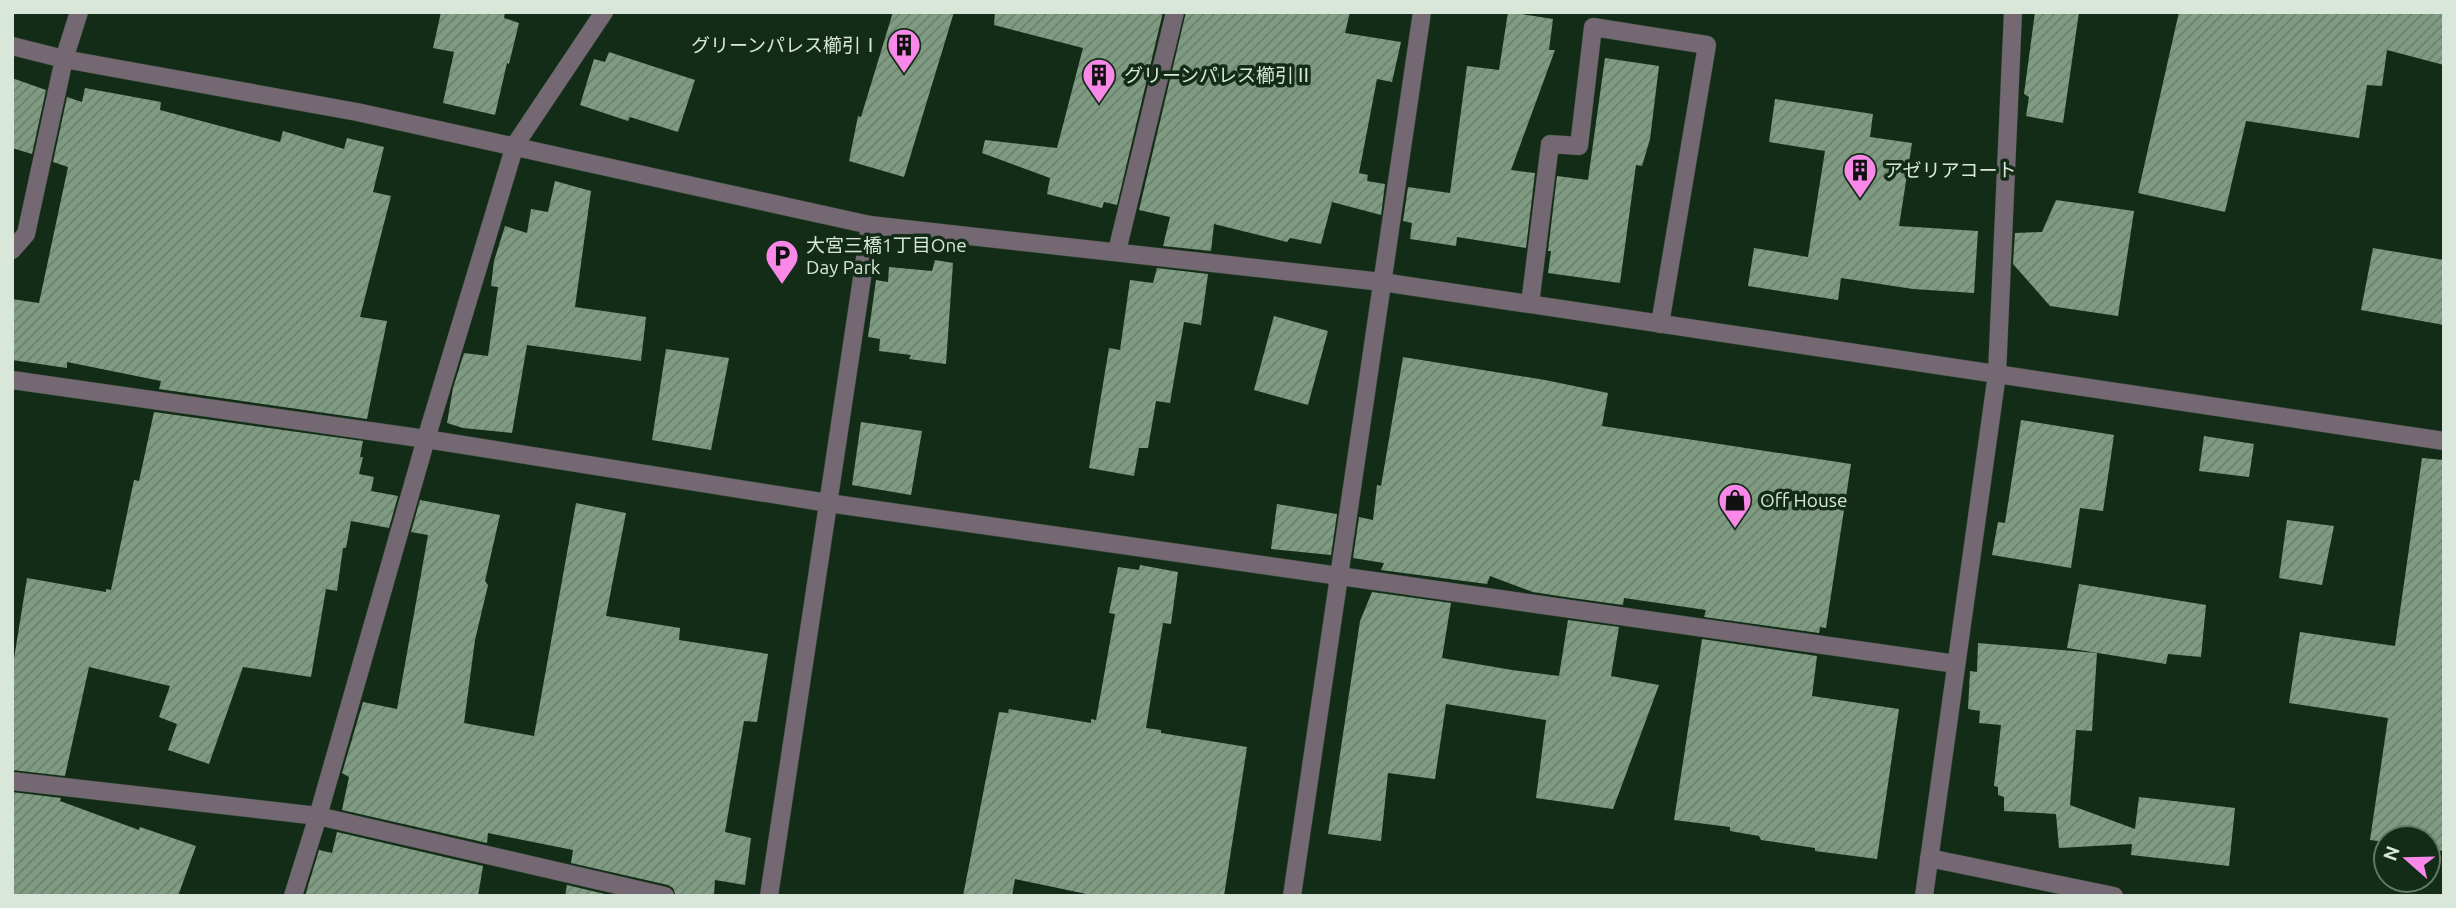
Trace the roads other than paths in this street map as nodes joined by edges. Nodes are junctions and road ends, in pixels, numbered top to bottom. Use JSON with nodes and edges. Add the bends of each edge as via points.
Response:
{"nodes":[{"id":1,"x":79,"y":12,"type":"edge"},
{"id":2,"x":604,"y":12,"type":"edge"},
{"id":3,"x":1175,"y":12,"type":"edge"},
{"id":4,"x":1422,"y":12,"type":"edge"},
{"id":5,"x":2013,"y":12,"type":"edge"},
{"id":6,"x":12,"y":46,"type":"edge"},
{"id":7,"x":64,"y":59,"type":"junction"},
{"id":8,"x":515,"y":145,"type":"junction"},
{"id":9,"x":870,"y":225,"type":"junction"},
{"id":10,"x":12,"y":250,"type":"edge"},
{"id":11,"x":1117,"y":251,"type":"junction"},
{"id":12,"x":1382,"y":282,"type":"junction"},
{"id":13,"x":1530,"y":304,"type":"junction"},
{"id":14,"x":1660,"y":324,"type":"junction"},
{"id":15,"x":1997,"y":374,"type":"junction"},
{"id":16,"x":12,"y":380,"type":"edge"},
{"id":17,"x":426,"y":439,"type":"junction"},
{"id":18,"x":2444,"y":441,"type":"edge"},
{"id":19,"x":828,"y":503,"type":"junction"},
{"id":20,"x":1339,"y":577,"type":"junction"},
{"id":21,"x":1956,"y":664,"type":"junction"},
{"id":22,"x":12,"y":781,"type":"edge"},
{"id":23,"x":318,"y":816,"type":"junction"},
{"id":24,"x":1929,"y":858,"type":"junction"},
{"id":25,"x":293,"y":896,"type":"edge"},
{"id":26,"x":665,"y":896,"type":"edge"},
{"id":27,"x":769,"y":896,"type":"edge"},
{"id":28,"x":1292,"y":896,"type":"edge"},
{"id":29,"x":1924,"y":896,"type":"edge"},
{"id":30,"x":2114,"y":896,"type":"edge"}],
"edges":[{"from":1,"to":7,"type":"street"},
{"from":2,"to":8,"type":"street"},
{"from":3,"to":11,"type":"street"},
{"from":4,"to":12,"type":"street"},
{"from":5,"to":15,"type":"street"},
{"from":6,"to":7,"type":"street"},
{"from":7,"to":8,"type":"street"},
{"from":7,"to":10,"type":"street","via":[[26,234]]},
{"from":8,"to":9,"type":"street"},
{"from":8,"to":17,"type":"street"},
{"from":9,"to":11,"type":"street"},
{"from":9,"to":19,"type":"street"},
{"from":11,"to":12,"type":"street"},
{"from":12,"to":13,"type":"street"},
{"from":12,"to":20,"type":"street"},
{"from":13,"to":14,"type":"street"},
{"from":13,"to":14,"type":"street","via":[[1550,144],[1579,146],[1593,27],[1707,45]]},
{"from":14,"to":15,"type":"street"},
{"from":15,"to":18,"type":"street"},
{"from":15,"to":21,"type":"street"},
{"from":16,"to":17,"type":"street"},
{"from":17,"to":19,"type":"street"},
{"from":17,"to":23,"type":"street"},
{"from":19,"to":20,"type":"street"},
{"from":19,"to":27,"type":"street"},
{"from":20,"to":21,"type":"street"},
{"from":20,"to":28,"type":"street"},
{"from":21,"to":24,"type":"street"},
{"from":22,"to":23,"type":"street"},
{"from":23,"to":25,"type":"street"},
{"from":23,"to":26,"type":"street"},
{"from":24,"to":29,"type":"street"},
{"from":24,"to":30,"type":"street"}]}
